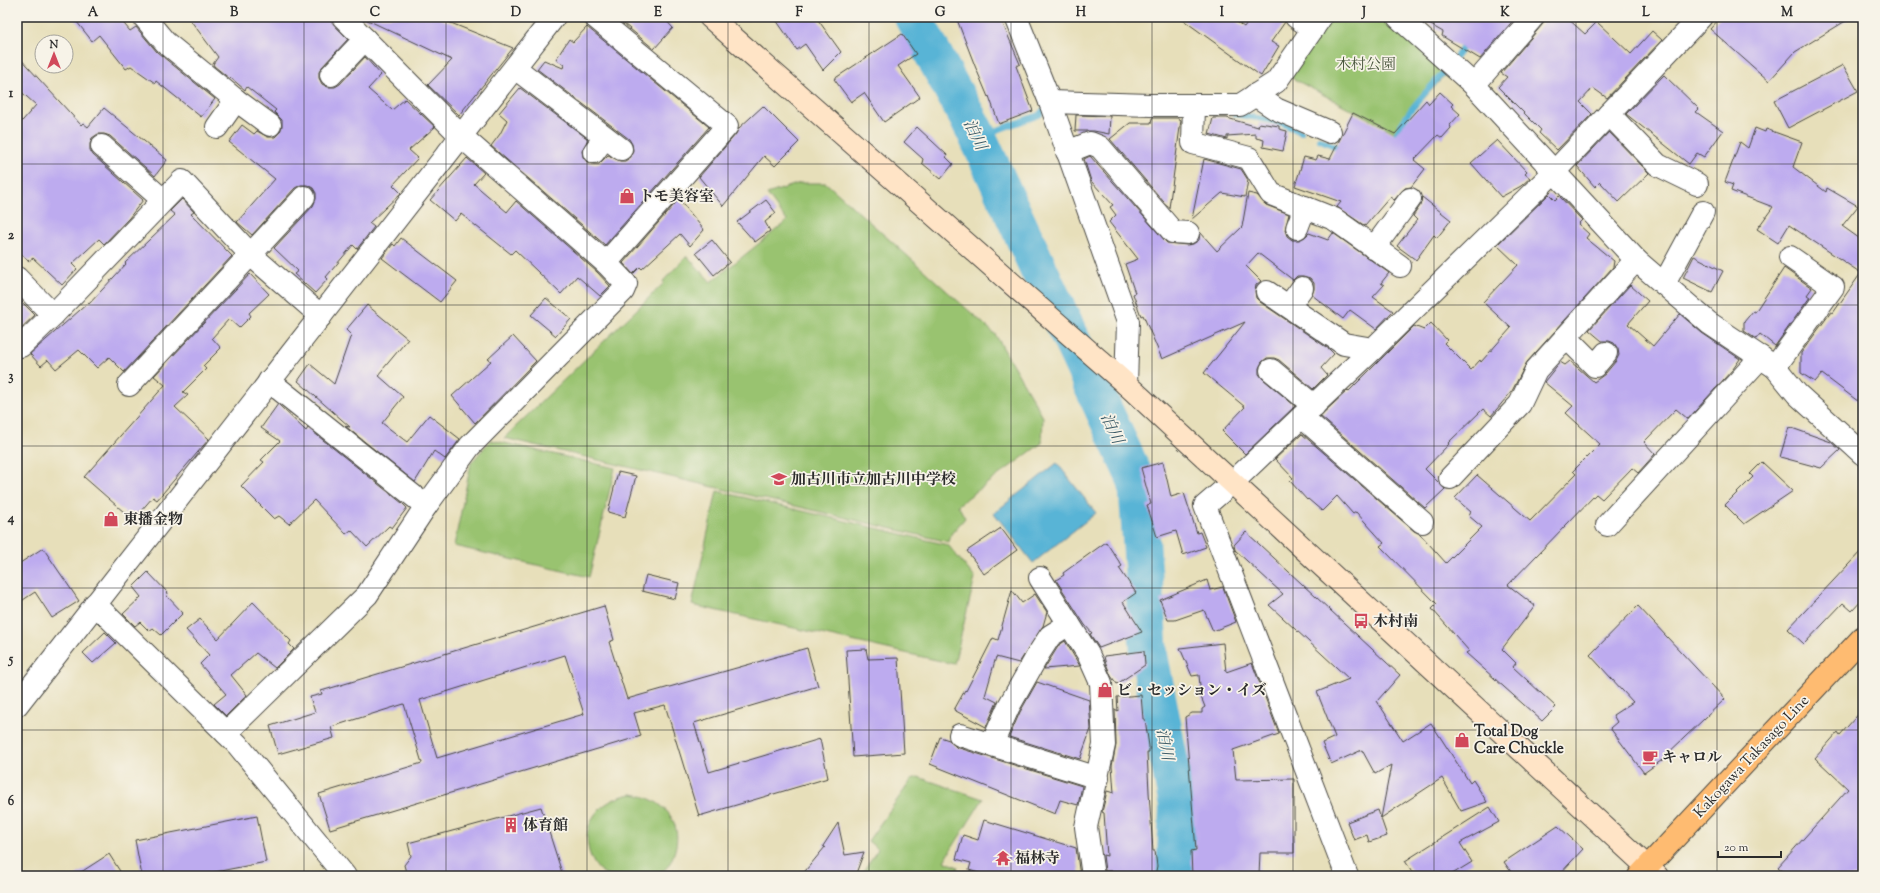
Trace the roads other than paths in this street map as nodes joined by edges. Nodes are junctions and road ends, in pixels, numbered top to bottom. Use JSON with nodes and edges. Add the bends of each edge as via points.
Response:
{"nodes":[{"id":1,"x":144,"y":17,"type":"edge"},
{"id":2,"x":343,"y":17,"type":"edge"},
{"id":3,"x":554,"y":17,"type":"edge"},
{"id":4,"x":595,"y":17,"type":"edge"},
{"id":5,"x":710,"y":17,"type":"edge"},
{"id":6,"x":1016,"y":17,"type":"edge"},
{"id":7,"x":1398,"y":17,"type":"edge"},
{"id":8,"x":1533,"y":17,"type":"edge"},
{"id":9,"x":1701,"y":17,"type":"edge"},
{"id":10,"x":1310,"y":21,"type":"edge"},
{"id":11,"x":364,"y":39,"type":"junction"},
{"id":12,"x":515,"y":68,"type":"junction"},
{"id":13,"x":331,"y":75,"type":"dead end"},
{"id":14,"x":1474,"y":85,"type":"junction"},
{"id":15,"x":1255,"y":94,"type":"junction"},
{"id":16,"x":236,"y":100,"type":"junction"},
{"id":17,"x":1050,"y":102,"type":"junction"},
{"id":18,"x":1194,"y":105,"type":"junction"},
{"id":19,"x":1609,"y":114,"type":"junction"},
{"id":20,"x":270,"y":125,"type":"dead end"},
{"id":21,"x":217,"y":127,"type":"dead end"},
{"id":22,"x":1330,"y":132,"type":"dead end"},
{"id":23,"x":461,"y":136,"type":"junction"},
{"id":24,"x":102,"y":146,"type":"dead end"},
{"id":25,"x":607,"y":146,"type":"dead end"},
{"id":26,"x":1068,"y":152,"type":"junction"},
{"id":27,"x":1554,"y":172,"type":"junction"},
{"id":28,"x":1697,"y":184,"type":"dead end"},
{"id":29,"x":304,"y":197,"type":"dead end"},
{"id":30,"x":1410,"y":199,"type":"dead end"},
{"id":31,"x":163,"y":200,"type":"junction"},
{"id":32,"x":1305,"y":207,"type":"junction"},
{"id":33,"x":1703,"y":212,"type":"dead end"},
{"id":34,"x":1297,"y":228,"type":"dead end"},
{"id":35,"x":1188,"y":233,"type":"dead end"},
{"id":36,"x":1374,"y":248,"type":"junction"},
{"id":37,"x":251,"y":255,"type":"junction"},
{"id":38,"x":1790,"y":257,"type":"dead end"},
{"id":39,"x":1636,"y":260,"type":"junction"},
{"id":40,"x":606,"y":263,"type":"junction"},
{"id":41,"x":1400,"y":266,"type":"dead end"},
{"id":42,"x":17,"y":278,"type":"edge"},
{"id":43,"x":1664,"y":284,"type":"junction"},
{"id":44,"x":1302,"y":288,"type":"dead end"},
{"id":45,"x":1267,"y":292,"type":"dead end"},
{"id":46,"x":1289,"y":306,"type":"junction"},
{"id":47,"x":53,"y":315,"type":"junction"},
{"id":48,"x":321,"y":316,"type":"junction"},
{"id":49,"x":1566,"y":337,"type":"junction"},
{"id":50,"x":21,"y":346,"type":"dead end"},
{"id":51,"x":1372,"y":349,"type":"junction"},
{"id":52,"x":1606,"y":354,"type":"dead end"},
{"id":53,"x":1768,"y":362,"type":"junction"},
{"id":54,"x":1271,"y":370,"type":"dead end"},
{"id":55,"x":269,"y":381,"type":"junction"},
{"id":56,"x":1126,"y":384,"type":"junction"},
{"id":57,"x":129,"y":385,"type":"dead end"},
{"id":58,"x":1308,"y":411,"type":"junction"},
{"id":59,"x":1863,"y":454,"type":"edge"},
{"id":60,"x":1450,"y":478,"type":"dead end"},
{"id":61,"x":1233,"y":482,"type":"junction"},
{"id":62,"x":426,"y":506,"type":"junction"},
{"id":63,"x":1422,"y":522,"type":"dead end"},
{"id":64,"x":1607,"y":525,"type":"dead end"},
{"id":65,"x":1040,"y":578,"type":"dead end"},
{"id":66,"x":95,"y":604,"type":"junction"},
{"id":67,"x":1069,"y":624,"type":"junction"},
{"id":68,"x":1863,"y":637,"type":"edge"},
{"id":69,"x":17,"y":705,"type":"edge"},
{"id":70,"x":226,"y":733,"type":"junction"},
{"id":71,"x":960,"y":735,"type":"dead end"},
{"id":72,"x":992,"y":744,"type":"junction"},
{"id":73,"x":1098,"y":778,"type":"junction"},
{"id":74,"x":1645,"y":874,"type":"edge"},
{"id":75,"x":345,"y":876,"type":"edge"},
{"id":76,"x":1093,"y":876,"type":"edge"},
{"id":77,"x":1347,"y":876,"type":"edge"}],
"edges":[{"from":1,"to":16,"type":"street","via":[[165,42]]},
{"from":2,"to":11,"type":"street"},
{"from":3,"to":12,"type":"street"},
{"from":4,"to":40,"type":"street","via":[[727,126]]},
{"from":5,"to":56,"type":"street"},
{"from":6,"to":17,"type":"street"},
{"from":7,"to":14,"type":"street"},
{"from":8,"to":14,"type":"street"},
{"from":9,"to":19,"type":"street"},
{"from":10,"to":15,"type":"street","via":[[1276,82]]},
{"from":11,"to":13,"type":"street"},
{"from":11,"to":23,"type":"street"},
{"from":12,"to":23,"type":"street"},
{"from":12,"to":25,"type":"street"},
{"from":14,"to":27,"type":"street"},
{"from":15,"to":18,"type":"street","via":[[1240,105]]},
{"from":15,"to":22,"type":"street","via":[[1276,109]]},
{"from":16,"to":20,"type":"street"},
{"from":16,"to":21,"type":"street"},
{"from":17,"to":18,"type":"street"},
{"from":17,"to":26,"type":"street"},
{"from":18,"to":32,"type":"street","via":[[1193,143],[1249,158],[1271,194]]},
{"from":19,"to":27,"type":"street"},
{"from":19,"to":28,"type":"street","via":[[1658,165]]},
{"from":23,"to":40,"type":"street"},
{"from":23,"to":48,"type":"street"},
{"from":24,"to":31,"type":"street"},
{"from":26,"to":35,"type":"street","via":[[1090,143],[1100,147],[1174,232]]},
{"from":26,"to":56,"type":"street","via":[[1128,322]]},
{"from":27,"to":39,"type":"street"},
{"from":27,"to":51,"type":"street"},
{"from":29,"to":37,"type":"street"},
{"from":30,"to":36,"type":"street"},
{"from":31,"to":37,"type":"street","via":[[182,181]]},
{"from":31,"to":47,"type":"street"},
{"from":32,"to":34,"type":"street"},
{"from":32,"to":36,"type":"street","via":[[1334,219]]},
{"from":33,"to":43,"type":"street"},
{"from":36,"to":41,"type":"street"},
{"from":37,"to":48,"type":"street"},
{"from":37,"to":57,"type":"street"},
{"from":38,"to":53,"type":"street","via":[[1833,287]]},
{"from":39,"to":43,"type":"street"},
{"from":39,"to":49,"type":"street"},
{"from":40,"to":62,"type":"street","via":[[626,284],[623,291],[470,446]]},
{"from":42,"to":47,"type":"street"},
{"from":43,"to":53,"type":"street","via":[[1709,323]]},
{"from":44,"to":46,"type":"street"},
{"from":45,"to":46,"type":"street"},
{"from":46,"to":51,"type":"street","via":[[1344,344]]},
{"from":47,"to":50,"type":"street"},
{"from":48,"to":55,"type":"street"},
{"from":49,"to":52,"type":"street","via":[[1595,366]]},
{"from":49,"to":60,"type":"street","via":[[1536,370],[1520,404]]},
{"from":51,"to":58,"type":"street"},
{"from":53,"to":59,"type":"street","via":[[1797,394]]},
{"from":53,"to":64,"type":"street"},
{"from":54,"to":58,"type":"street"},
{"from":55,"to":62,"type":"street"},
{"from":55,"to":66,"type":"street"},
{"from":56,"to":61,"type":"street"},
{"from":58,"to":61,"type":"street"},
{"from":58,"to":63,"type":"street"},
{"from":61,"to":74,"type":"street"},
{"from":61,"to":77,"type":"street","via":[[1205,506]]},
{"from":62,"to":70,"type":"street","via":[[367,595]]},
{"from":65,"to":67,"type":"street"},
{"from":66,"to":69,"type":"street"},
{"from":66,"to":70,"type":"street"},
{"from":67,"to":72,"type":"street","via":[[1050,636],[1039,653],[1009,706]]},
{"from":67,"to":73,"type":"street","via":[[1088,654],[1101,682],[1104,745]]},
{"from":68,"to":74,"type":"main road","name":"Kakogawa Takasago Line"},
{"from":70,"to":75,"type":"street"},
{"from":71,"to":72,"type":"street"},
{"from":72,"to":73,"type":"street"},
{"from":73,"to":76,"type":"street","via":[[1086,827]]}]}
